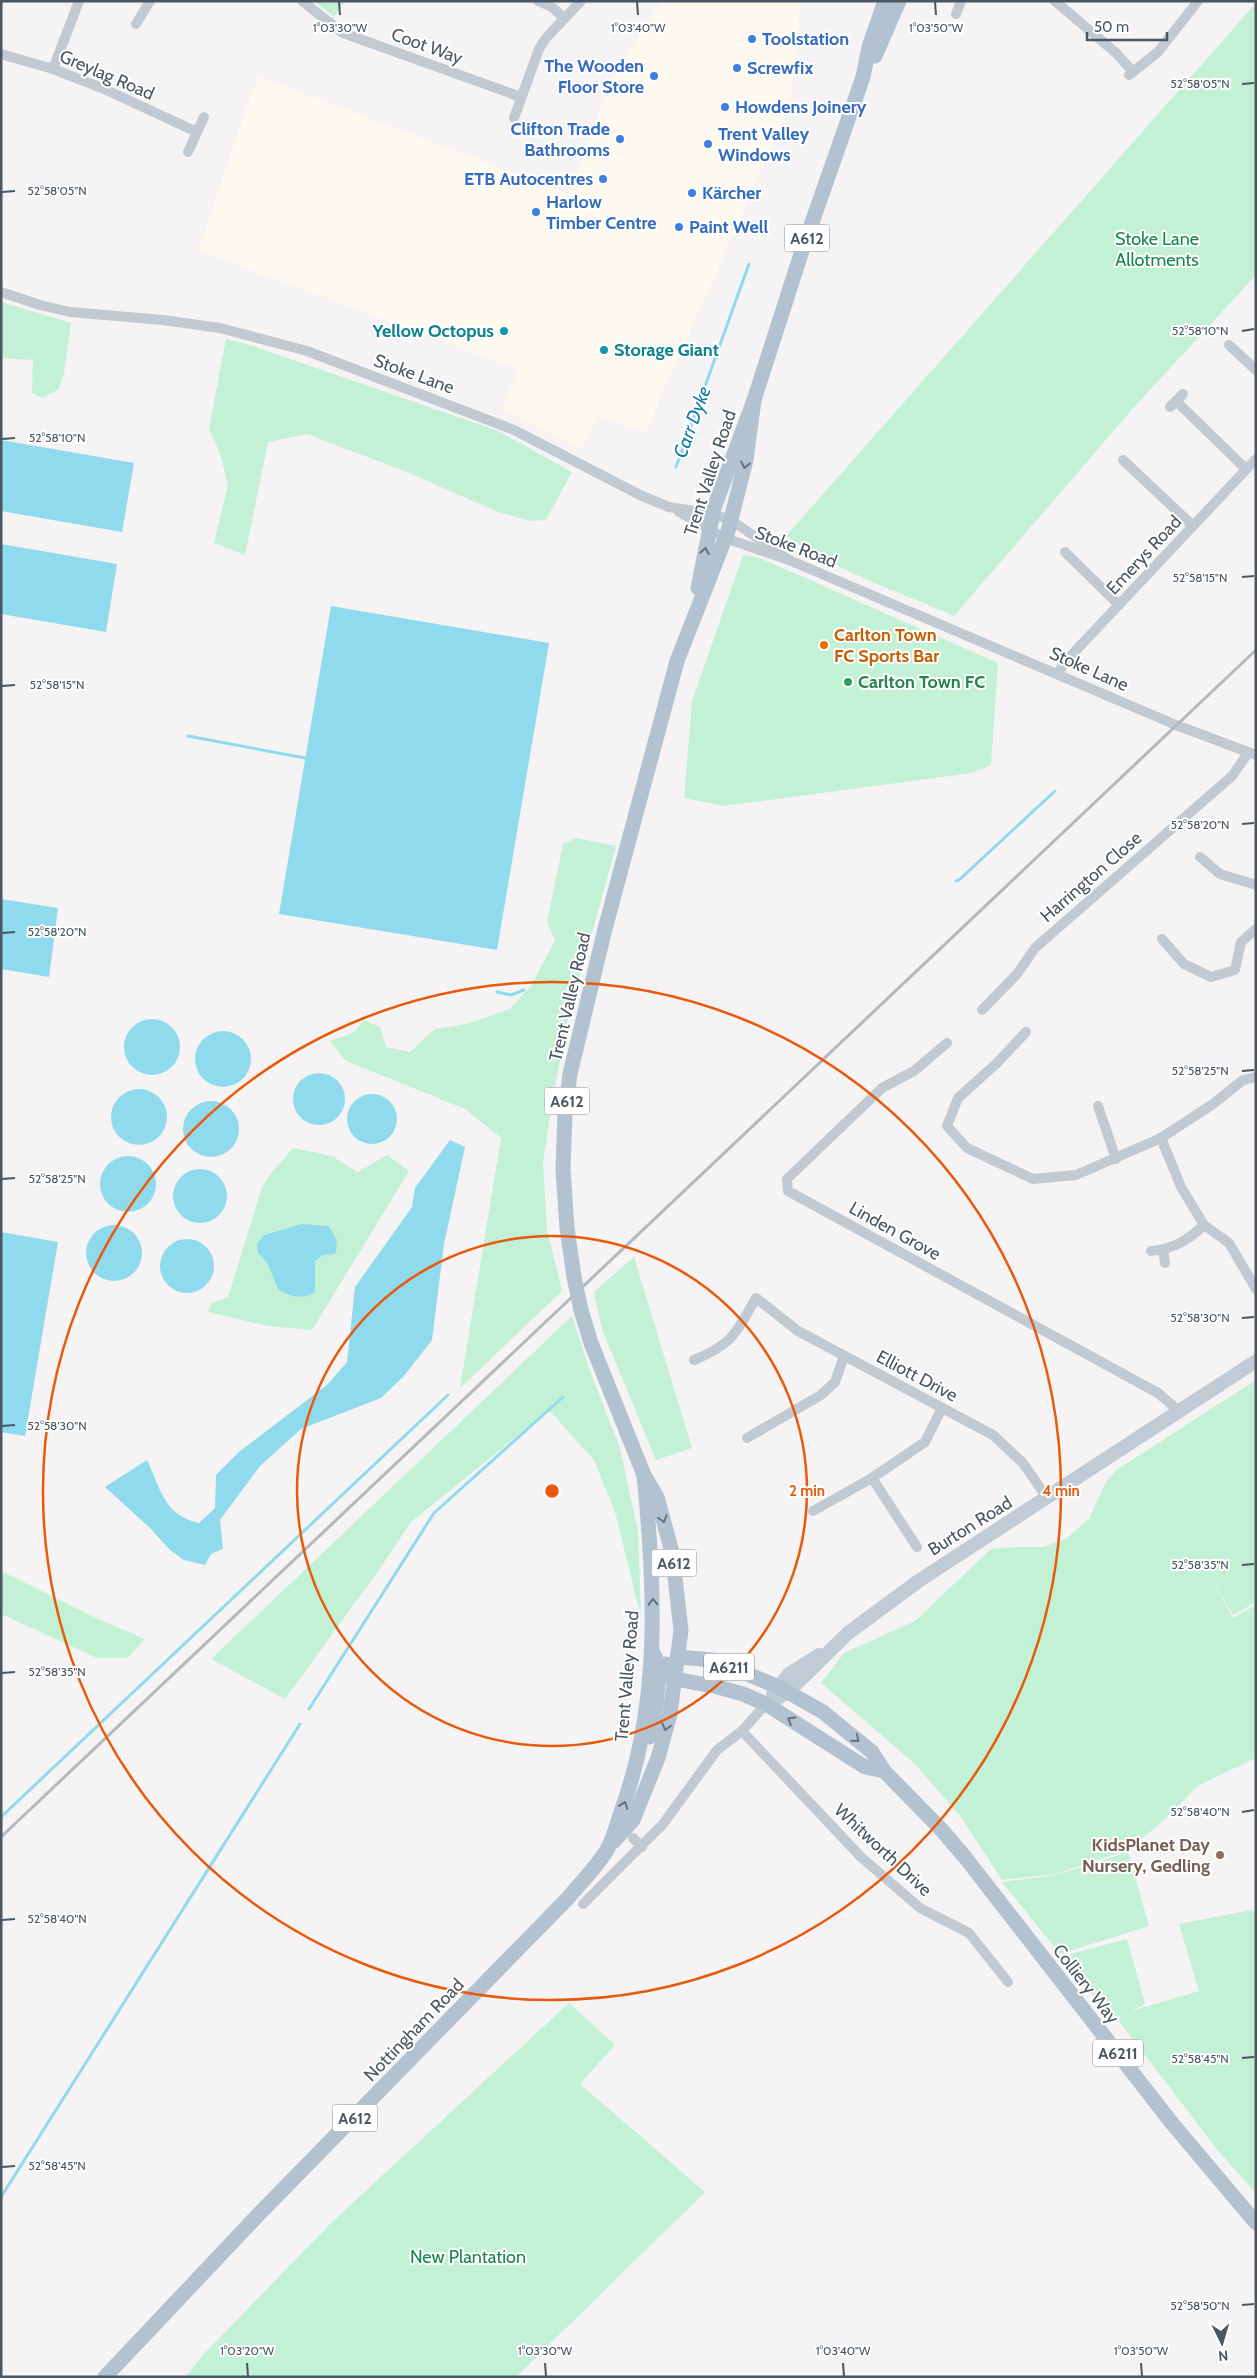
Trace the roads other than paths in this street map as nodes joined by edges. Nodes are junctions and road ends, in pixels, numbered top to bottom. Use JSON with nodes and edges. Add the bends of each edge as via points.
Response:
{"nodes":[{"id":1,"x":79,"y":1,"type":"edge"},
{"id":2,"x":302,"y":1,"type":"edge"},
{"id":3,"x":538,"y":1,"type":"edge"},
{"id":4,"x":581,"y":1,"type":"edge"},
{"id":5,"x":885,"y":1,"type":"edge"},
{"id":6,"x":899,"y":1,"type":"edge"},
{"id":7,"x":961,"y":1,"type":"edge"},
{"id":8,"x":1055,"y":1,"type":"edge"},
{"id":9,"x":146,"y":2,"type":"edge"},
{"id":10,"x":1197,"y":2,"type":"edge"},
{"id":11,"x":956,"y":14,"type":"dead end"},
{"id":12,"x":564,"y":18,"type":"junction"},
{"id":13,"x":136,"y":24,"type":"dead end"},
{"id":14,"x":1,"y":54,"type":"edge"},
{"id":15,"x":53,"y":69,"type":"junction"},
{"id":16,"x":863,"y":77,"type":"junction"},
{"id":17,"x":521,"y":97,"type":"junction"},
{"id":18,"x":204,"y":117,"type":"dead end"},
{"id":19,"x":514,"y":118,"type":"dead end"},
{"id":20,"x":197,"y":132,"type":"junction"},
{"id":21,"x":188,"y":152,"type":"dead end"},
{"id":22,"x":1,"y":292,"type":"edge"},
{"id":23,"x":1230,"y":345,"type":"dead end"},
{"id":24,"x":1256,"y":370,"type":"edge"},
{"id":25,"x":754,"y":400,"type":"junction"},
{"id":26,"x":1176,"y":401,"type":"dead end"},
{"id":27,"x":1256,"y":459,"type":"edge"},
{"id":28,"x":1123,"y":460,"type":"dead end"},
{"id":29,"x":1246,"y":469,"type":"junction"},
{"id":30,"x":673,"y":508,"type":"junction"},
{"id":31,"x":712,"y":514,"type":"junction"},
{"id":32,"x":731,"y":520,"type":"junction"},
{"id":33,"x":1193,"y":526,"type":"junction"},
{"id":34,"x":708,"y":530,"type":"junction"},
{"id":35,"x":725,"y":538,"type":"junction"},
{"id":36,"x":1065,"y":552,"type":"dead end"},
{"id":37,"x":789,"y":560,"type":"junction"},
{"id":38,"x":1119,"y":606,"type":"junction"},
{"id":39,"x":910,"y":611,"type":"joint"},
{"id":40,"x":693,"y":617,"type":"junction"},
{"id":41,"x":1058,"y":673,"type":"junction"},
{"id":42,"x":1252,"y":754,"type":"edge"},
{"id":43,"x":1200,"y":857,"type":"dead end"},
{"id":44,"x":1256,"y":885,"type":"edge"},
{"id":45,"x":1256,"y":929,"type":"edge"},
{"id":46,"x":1162,"y":939,"type":"dead end"},
{"id":47,"x":982,"y":1010,"type":"dead end"},
{"id":48,"x":1026,"y":1032,"type":"dead end"},
{"id":49,"x":947,"y":1043,"type":"dead end"},
{"id":50,"x":1256,"y":1077,"type":"edge"},
{"id":51,"x":1098,"y":1106,"type":"dead end"},
{"id":52,"x":1161,"y":1138,"type":"junction"},
{"id":53,"x":1116,"y":1159,"type":"junction"},
{"id":54,"x":1204,"y":1225,"type":"junction"},
{"id":55,"x":1163,"y":1250,"type":"junction"},
{"id":56,"x":1151,"y":1252,"type":"dead end"},
{"id":57,"x":1166,"y":1263,"type":"dead end"},
{"id":58,"x":1256,"y":1289,"type":"edge"},
{"id":59,"x":844,"y":1356,"type":"junction"},
{"id":60,"x":694,"y":1360,"type":"dead end"},
{"id":61,"x":1256,"y":1361,"type":"edge"},
{"id":62,"x":942,"y":1408,"type":"junction"},
{"id":63,"x":1180,"y":1412,"type":"junction"},
{"id":64,"x":747,"y":1438,"type":"dead end"},
{"id":65,"x":644,"y":1475,"type":"junction"},
{"id":66,"x":872,"y":1478,"type":"junction"},
{"id":67,"x":1047,"y":1498,"type":"junction"},
{"id":68,"x":813,"y":1511,"type":"dead end"},
{"id":69,"x":917,"y":1547,"type":"dead end"},
{"id":70,"x":652,"y":1651,"type":"junction"},
{"id":71,"x":678,"y":1657,"type":"junction"},
{"id":72,"x":660,"y":1668,"type":"junction"},
{"id":73,"x":675,"y":1679,"type":"junction"},
{"id":74,"x":783,"y":1689,"type":"junction"},
{"id":75,"x":766,"y":1704,"type":"junction"},
{"id":76,"x":742,"y":1731,"type":"junction"},
{"id":77,"x":637,"y":1762,"type":"junction"},
{"id":78,"x":884,"y":1771,"type":"junction"},
{"id":79,"x":633,"y":1838,"type":"dead end"},
{"id":80,"x":642,"y":1847,"type":"junction"},
{"id":81,"x":605,"y":1852,"type":"junction"},
{"id":82,"x":583,"y":1904,"type":"dead end"},
{"id":83,"x":1008,"y":1982,"type":"dead end"},
{"id":84,"x":1256,"y":2223,"type":"edge"},
{"id":85,"x":105,"y":2377,"type":"edge"}],
"edges":[{"from":1,"to":15,"type":"street"},
{"from":2,"to":17,"type":"street","name":"Coot Way","via":[[343,32]]},
{"from":3,"to":12,"type":"street","via":[[552,7]]},
{"from":4,"to":12,"type":"street"},
{"from":5,"to":16,"type":"main road","name":"Trent Valley Road","number":"A612","via":[[869,47]]},
{"from":6,"to":16,"type":"main road","name":"Trent Valley Road","number":"A612"},
{"from":7,"to":11,"type":"street"},
{"from":8,"to":10,"type":"street","via":[[1116,53],[1130,74],[1158,52]]},
{"from":9,"to":13,"type":"street"},
{"from":12,"to":17,"type":"street","via":[[539,49]]},
{"from":14,"to":15,"type":"street","name":"Greylag Road"},
{"from":15,"to":20,"type":"street","name":"Greylag Road"},
{"from":16,"to":25,"type":"main road","name":"Trent Valley Road","number":"A612"},
{"from":17,"to":19,"type":"street"},
{"from":18,"to":20,"type":"street"},
{"from":20,"to":21,"type":"street"},
{"from":22,"to":30,"type":"street","name":"Stoke Lane","via":[[70,312],[220,328],[307,351],[514,430],[642,496]]},
{"from":23,"to":24,"type":"street"},
{"from":25,"to":31,"type":"main road","name":"Trent Valley Road","number":"A612"},
{"from":25,"to":32,"type":"main road","name":"Trent Valley Road","number":"A612","one_way":true,"via":[[746,460]]},
{"from":26,"to":29,"type":"street"},
{"from":27,"to":29,"type":"street","name":"Emerys Road"},
{"from":28,"to":33,"type":"street"},
{"from":29,"to":33,"type":"street","name":"Emerys Road"},
{"from":30,"to":31,"type":"street","name":"Stoke Lane"},
{"from":30,"to":34,"type":"street","name":"Stoke Road"},
{"from":31,"to":32,"type":"street","name":"Stoke Lane"},
{"from":31,"to":34,"type":"main road","name":"Trent Valley Road","number":"A612"},
{"from":32,"to":35,"type":"main road","name":"Trent Valley Road","number":"A612"},
{"from":32,"to":37,"type":"street","name":"Stoke Lane"},
{"from":33,"to":38,"type":"street","name":"Emerys Road"},
{"from":34,"to":35,"type":"street","name":"Stoke Road"},
{"from":40,"to":34,"type":"main road","name":"Trent Valley Road","number":"A612","one_way":true},
{"from":35,"to":37,"type":"street","name":"Stoke Road"},
{"from":35,"to":40,"type":"main road","name":"Trent Valley Road","number":"A612"},
{"from":36,"to":38,"type":"street"},
{"from":37,"to":39,"type":"street","name":"Stoke Road"},
{"from":38,"to":41,"type":"street","name":"Emerys Road"},
{"from":39,"to":41,"type":"street","name":"Stoke Lane"},
{"from":40,"to":65,"type":"main road","name":"Trent Valley Road","number":"A612","bridge":true,"via":[[677,661],[605,929],[570,1074],[566,1113],[563,1169],[567,1228],[581,1310]]},
{"from":41,"to":42,"type":"street","name":"Stoke Lane","via":[[1176,725]]},
{"from":42,"to":47,"type":"street","name":"Harrington Close","via":[[1232,776],[1035,948],[1017,974]]},
{"from":43,"to":44,"type":"street","via":[[1220,874]]},
{"from":45,"to":46,"type":"street","via":[[1241,942],[1235,970],[1211,977],[1184,964]]},
{"from":48,"to":53,"type":"street","via":[[958,1098],[947,1126],[967,1148],[1033,1179],[1076,1175]]},
{"from":49,"to":63,"type":"street","name":"Linden Grove","via":[[914,1071],[882,1088],[787,1179],[788,1191],[1158,1393]]},
{"from":50,"to":52,"type":"street","via":[[1244,1080]]},
{"from":51,"to":53,"type":"street"},
{"from":52,"to":53,"type":"street"},
{"from":52,"to":54,"type":"street","via":[[1181,1187]]},
{"from":54,"to":55,"type":"street","via":[[1191,1237]]},
{"from":54,"to":58,"type":"street","via":[[1229,1243]]},
{"from":55,"to":56,"type":"street"},
{"from":55,"to":57,"type":"street"},
{"from":59,"to":60,"type":"street","name":"Elliott Drive","via":[[798,1331],[756,1298],[734,1335],[718,1350]]},
{"from":59,"to":62,"type":"street","name":"Elliott Drive"},
{"from":59,"to":64,"type":"street","via":[[834,1382],[821,1395]]},
{"from":61,"to":63,"type":"street","name":"Burton Road"},
{"from":62,"to":66,"type":"street","via":[[925,1442]]},
{"from":62,"to":67,"type":"street","name":"Elliott Drive","via":[[993,1434],[1023,1463]]},
{"from":63,"to":67,"type":"street","name":"Burton Road"},
{"from":70,"to":65,"type":"main road","name":"Trent Valley Road","number":"A612","one_way":true,"via":[[652,1556]]},
{"from":65,"to":71,"type":"main road","name":"Trent Valley Road","number":"A612","one_way":true,"via":[[657,1497],[672,1552],[681,1630]]},
{"from":66,"to":68,"type":"street"},
{"from":66,"to":69,"type":"street"},
{"from":67,"to":74,"type":"street","name":"Burton Road","via":[[915,1583],[834,1645],[788,1675]]},
{"from":70,"to":72,"type":"main road"},
{"from":70,"to":77,"type":"main road","name":"Trent Valley Road","number":"A612"},
{"from":71,"to":72,"type":"main road"},
{"from":71,"to":73,"type":"main road","name":"Trent Valley Road","number":"A612"},
{"from":71,"to":74,"type":"main road","name":"Colliery Way","number":"A6211","via":[[708,1659]]},
{"from":72,"to":73,"type":"main road"},
{"from":72,"to":77,"type":"main road","number":"A612","via":[[655,1714],[645,1752]]},
{"from":73,"to":75,"type":"main road","name":"Colliery Way","number":"A6211","via":[[718,1687]]},
{"from":73,"to":81,"type":"main road","name":"Trent Valley Road","number":"A612","one_way":true,"via":[[658,1758],[633,1820]]},
{"from":74,"to":75,"type":"street","name":"Burton Road"},
{"from":74,"to":78,"type":"main road","name":"Colliery Way","number":"A6211","one_way":true,"via":[[823,1712],[872,1752]]},
{"from":75,"to":76,"type":"street","name":"Burton Road"},
{"from":78,"to":75,"type":"main road","name":"Colliery Way","number":"A6211","one_way":true,"via":[[865,1767]]},
{"from":76,"to":80,"type":"street","name":"Burton Road","via":[[717,1750]]},
{"from":76,"to":83,"type":"street","name":"Whitworth Drive","via":[[861,1857],[920,1908],[969,1933]]},
{"from":81,"to":77,"type":"main road","name":"Trent Valley Road","number":"A612","one_way":true},
{"from":78,"to":84,"type":"main road","name":"Colliery Way","number":"A6211","via":[[964,1856],[1171,2122]]},
{"from":79,"to":80,"type":"street"},
{"from":80,"to":82,"type":"street","name":"Burton Road"},
{"from":81,"to":85,"type":"main road","name":"Nottingham Road","number":"A612","via":[[568,1898],[258,2215]]}]}
